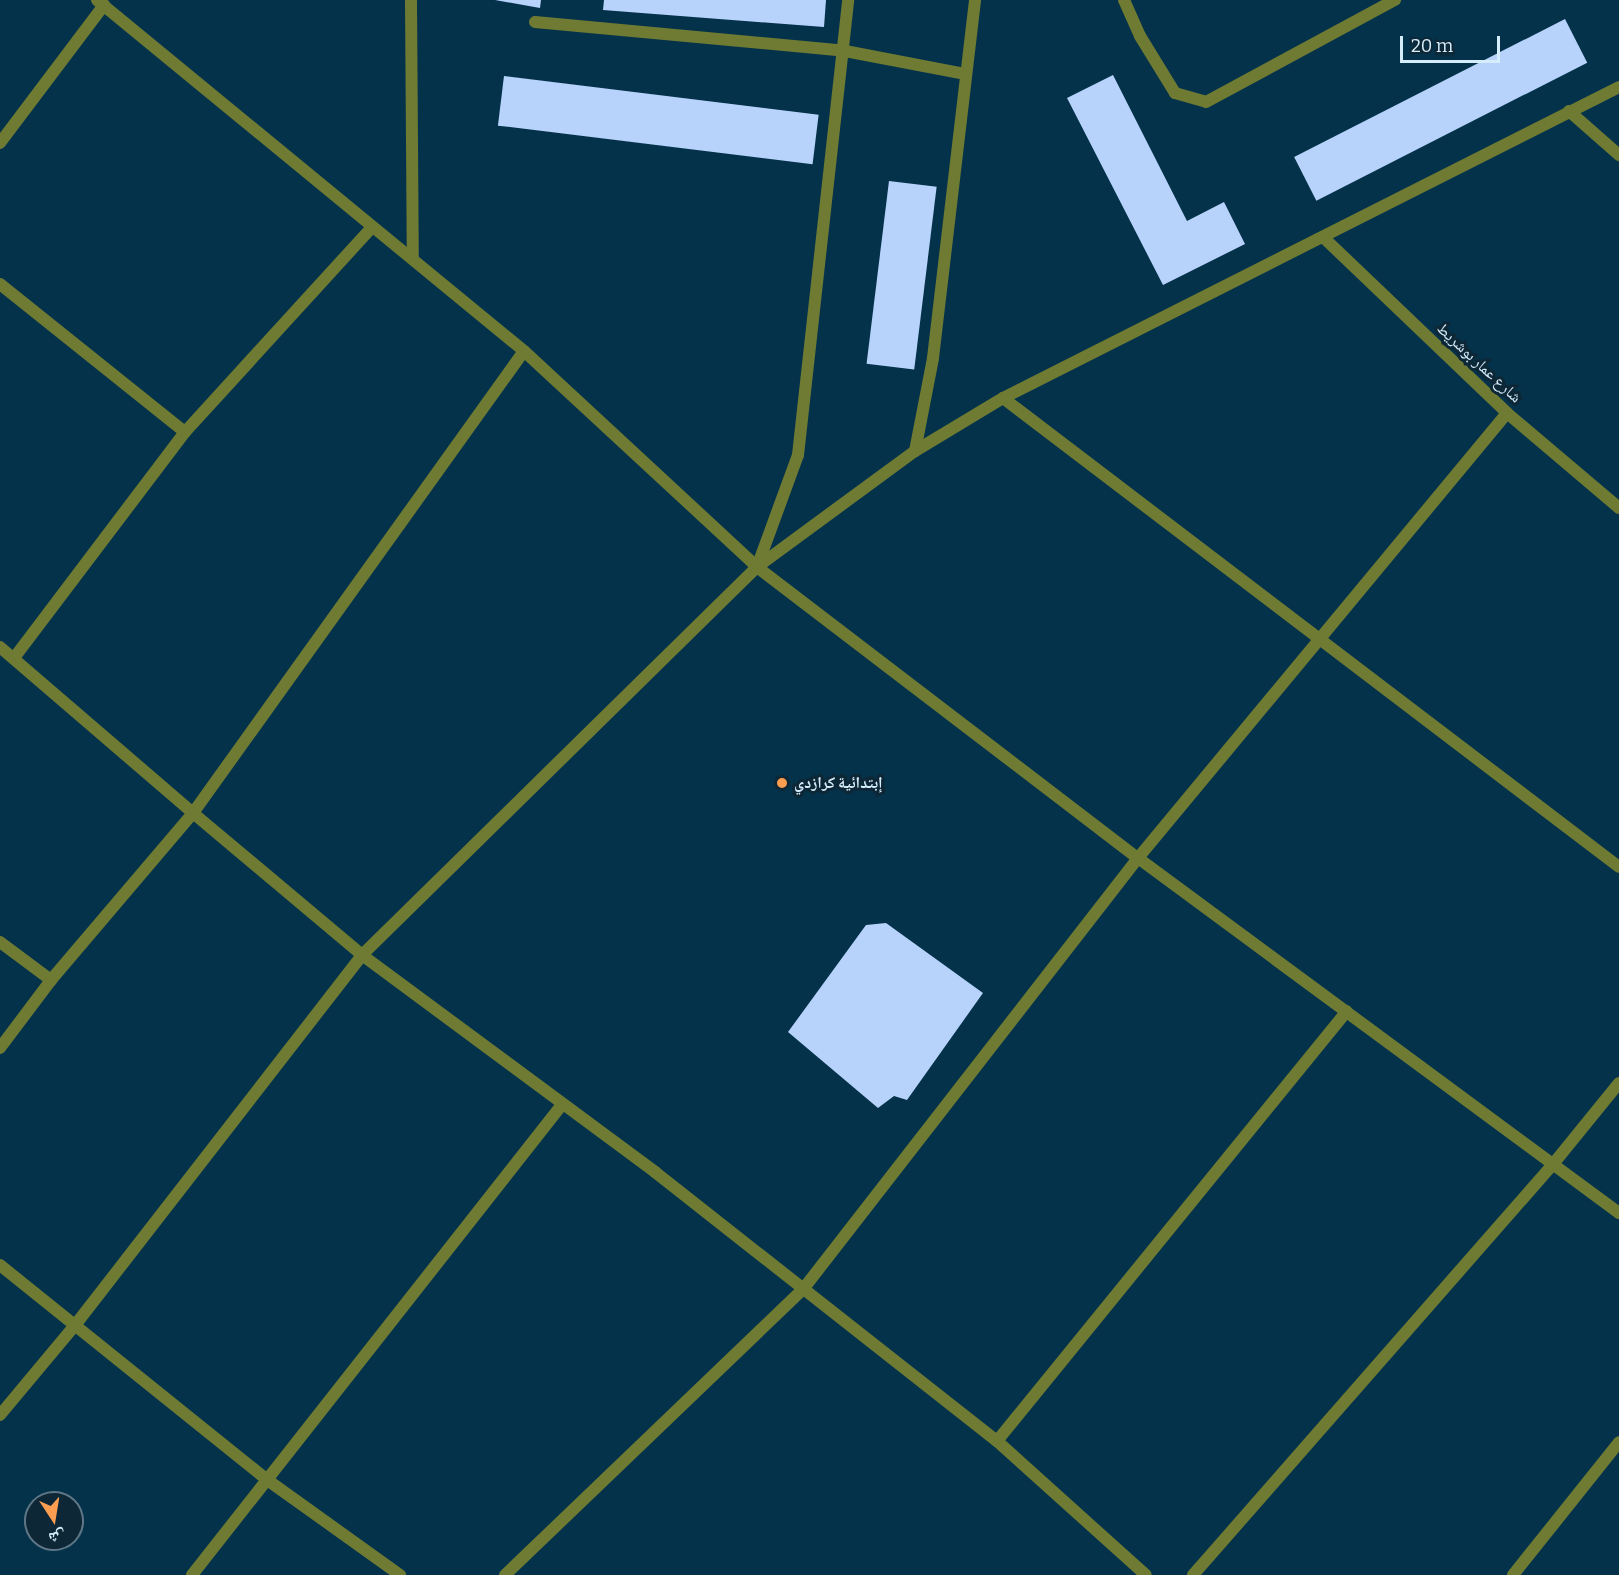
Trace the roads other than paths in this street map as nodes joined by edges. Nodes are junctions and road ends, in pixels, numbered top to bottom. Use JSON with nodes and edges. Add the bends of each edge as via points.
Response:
{"nodes":[{"id":1,"x":411,"y":0,"type":"edge"},
{"id":2,"x":848,"y":0,"type":"edge"},
{"id":3,"x":975,"y":0,"type":"edge"},
{"id":4,"x":1124,"y":0,"type":"edge"},
{"id":5,"x":1395,"y":0,"type":"edge"},
{"id":6,"x":100,"y":2,"type":"edge"},
{"id":7,"x":535,"y":22,"type":"dead end"},
{"id":8,"x":845,"y":51,"type":"junction"},
{"id":9,"x":966,"y":74,"type":"junction"},
{"id":10,"x":1619,"y":87,"type":"edge"},
{"id":11,"x":1569,"y":111,"type":"junction"},
{"id":12,"x":0,"y":142,"type":"edge"},
{"id":13,"x":1619,"y":155,"type":"edge"},
{"id":14,"x":372,"y":227,"type":"junction"},
{"id":15,"x":1323,"y":237,"type":"junction"},
{"id":16,"x":412,"y":258,"type":"junction"},
{"id":17,"x":0,"y":284,"type":"edge"},
{"id":18,"x":524,"y":351,"type":"junction"},
{"id":19,"x":1003,"y":398,"type":"junction"},
{"id":20,"x":1507,"y":413,"type":"junction"},
{"id":21,"x":185,"y":432,"type":"junction"},
{"id":22,"x":915,"y":451,"type":"junction"},
{"id":23,"x":1619,"y":508,"type":"edge"},
{"id":24,"x":757,"y":567,"type":"junction"},
{"id":25,"x":1317,"y":639,"type":"junction"},
{"id":26,"x":0,"y":647,"type":"edge"},
{"id":27,"x":14,"y":658,"type":"junction"},
{"id":28,"x":193,"y":813,"type":"junction"},
{"id":29,"x":1138,"y":858,"type":"junction"},
{"id":30,"x":1619,"y":867,"type":"edge"},
{"id":31,"x":0,"y":942,"type":"edge"},
{"id":32,"x":362,"y":955,"type":"junction"},
{"id":33,"x":51,"y":980,"type":"junction"},
{"id":34,"x":1347,"y":1011,"type":"junction"},
{"id":35,"x":0,"y":1048,"type":"edge"},
{"id":36,"x":1619,"y":1083,"type":"edge"},
{"id":37,"x":561,"y":1106,"type":"junction"},
{"id":38,"x":1554,"y":1163,"type":"junction"},
{"id":39,"x":1619,"y":1213,"type":"edge"},
{"id":40,"x":0,"y":1265,"type":"edge"},
{"id":41,"x":804,"y":1288,"type":"junction"},
{"id":42,"x":76,"y":1324,"type":"junction"},
{"id":43,"x":0,"y":1415,"type":"edge"},
{"id":44,"x":996,"y":1441,"type":"junction"},
{"id":45,"x":1619,"y":1442,"type":"edge"},
{"id":46,"x":266,"y":1479,"type":"junction"},
{"id":47,"x":192,"y":1575,"type":"edge"},
{"id":48,"x":400,"y":1575,"type":"edge"},
{"id":49,"x":505,"y":1575,"type":"edge"},
{"id":50,"x":1146,"y":1575,"type":"edge"},
{"id":51,"x":1193,"y":1575,"type":"edge"},
{"id":52,"x":1513,"y":1575,"type":"edge"}],
"edges":[{"from":1,"to":16,"type":"street"},
{"from":2,"to":8,"type":"street"},
{"from":3,"to":9,"type":"street"},
{"from":4,"to":5,"type":"street","via":[[1174,93],[1206,102]]},
{"from":6,"to":12,"type":"street"},
{"from":6,"to":14,"type":"street"},
{"from":7,"to":8,"type":"street"},
{"from":8,"to":9,"type":"street"},
{"from":8,"to":24,"type":"street","via":[[798,454]]},
{"from":9,"to":22,"type":"street","via":[[933,358]]},
{"from":10,"to":11,"type":"street"},
{"from":11,"to":13,"type":"street"},
{"from":11,"to":15,"type":"street"},
{"from":14,"to":16,"type":"street"},
{"from":14,"to":21,"type":"street"},
{"from":15,"to":19,"type":"street"},
{"from":15,"to":20,"type":"street","name":"شارع عمار بوشريط"},
{"from":16,"to":18,"type":"street"},
{"from":17,"to":21,"type":"street"},
{"from":18,"to":24,"type":"street"},
{"from":18,"to":28,"type":"street"},
{"from":19,"to":22,"type":"street"},
{"from":19,"to":25,"type":"street"},
{"from":20,"to":23,"type":"street","name":"شارع عمار بوشريط"},
{"from":20,"to":25,"type":"street"},
{"from":21,"to":27,"type":"street"},
{"from":22,"to":24,"type":"street"},
{"from":24,"to":29,"type":"street"},
{"from":24,"to":32,"type":"street"},
{"from":25,"to":29,"type":"street"},
{"from":25,"to":30,"type":"street"},
{"from":26,"to":27,"type":"street"},
{"from":27,"to":28,"type":"street"},
{"from":28,"to":32,"type":"street"},
{"from":28,"to":33,"type":"street"},
{"from":29,"to":34,"type":"street"},
{"from":29,"to":41,"type":"street"},
{"from":31,"to":33,"type":"street"},
{"from":32,"to":37,"type":"street"},
{"from":32,"to":42,"type":"street"},
{"from":33,"to":35,"type":"street"},
{"from":34,"to":38,"type":"street"},
{"from":34,"to":44,"type":"street"},
{"from":36,"to":38,"type":"street"},
{"from":37,"to":41,"type":"street","via":[[655,1172]]},
{"from":37,"to":46,"type":"street"},
{"from":38,"to":39,"type":"street"},
{"from":38,"to":51,"type":"street"},
{"from":40,"to":42,"type":"street"},
{"from":41,"to":44,"type":"street"},
{"from":41,"to":49,"type":"street"},
{"from":42,"to":43,"type":"street"},
{"from":42,"to":46,"type":"street"},
{"from":44,"to":50,"type":"street"},
{"from":45,"to":52,"type":"street"},
{"from":46,"to":47,"type":"street"},
{"from":46,"to":48,"type":"street"}]}
